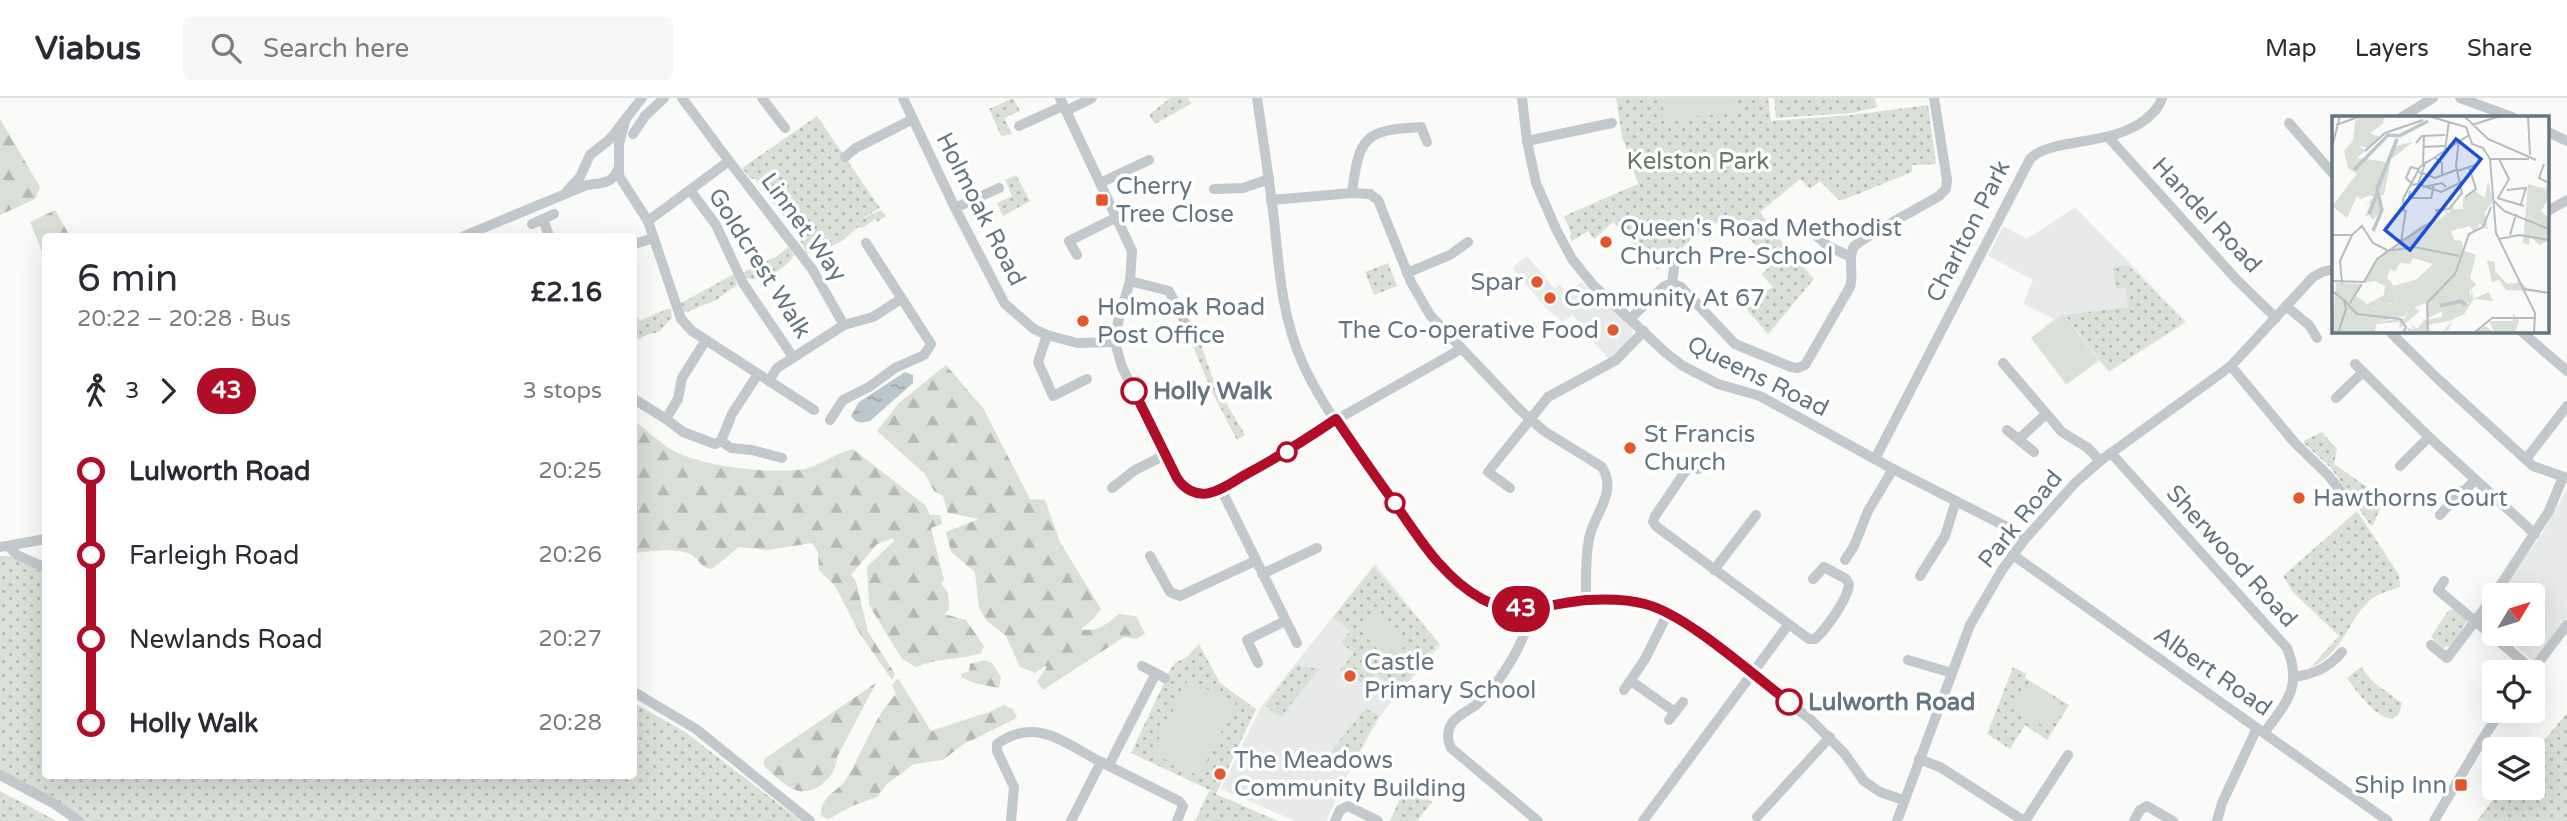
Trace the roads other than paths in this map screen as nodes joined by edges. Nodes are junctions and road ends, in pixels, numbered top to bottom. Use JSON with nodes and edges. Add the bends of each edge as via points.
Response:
{"nodes":[{"id":1,"x":642,"y":98,"type":"edge"},
{"id":2,"x":664,"y":98,"type":"edge"},
{"id":3,"x":682,"y":98,"type":"edge"},
{"id":4,"x":762,"y":98,"type":"edge"},
{"id":5,"x":903,"y":98,"type":"edge"},
{"id":6,"x":1092,"y":98,"type":"edge"},
{"id":7,"x":1257,"y":98,"type":"edge"},
{"id":8,"x":1522,"y":98,"type":"edge"},
{"id":9,"x":1934,"y":98,"type":"edge"},
{"id":10,"x":2162,"y":98,"type":"edge"},
{"id":11,"x":2174,"y":98,"type":"edge"},
{"id":12,"x":2433,"y":98,"type":"edge"},
{"id":13,"x":2459,"y":98,"type":"edge"},
{"id":14,"x":2417,"y":103,"type":"edge"},
{"id":15,"x":1063,"y":105,"type":"edge"},
{"id":16,"x":2403,"y":116,"type":"edge"},
{"id":17,"x":2509,"y":116,"type":"edge"},
{"id":18,"x":626,"y":118,"type":"junction"},
{"id":19,"x":913,"y":119,"type":"junction"},
{"id":20,"x":1612,"y":123,"type":"dead end"},
{"id":21,"x":2289,"y":123,"type":"dead end"},
{"id":22,"x":1019,"y":126,"type":"dead end"},
{"id":23,"x":785,"y":128,"type":"dead end"},
{"id":24,"x":2550,"y":133,"type":"edge"},
{"id":25,"x":633,"y":134,"type":"dead end"},
{"id":26,"x":2109,"y":138,"type":"junction"},
{"id":27,"x":1527,"y":141,"type":"junction"},
{"id":28,"x":2567,"y":141,"type":"edge"},
{"id":29,"x":1427,"y":142,"type":"dead end"},
{"id":30,"x":595,"y":151,"type":"junction"},
{"id":31,"x":845,"y":157,"type":"dead end"},
{"id":32,"x":1149,"y":160,"type":"dead end"},
{"id":33,"x":729,"y":161,"type":"junction"},
{"id":34,"x":2330,"y":162,"type":"edge"},
{"id":35,"x":618,"y":165,"type":"junction"},
{"id":36,"x":585,"y":166,"type":"junction"},
{"id":37,"x":1269,"y":179,"type":"junction"},
{"id":38,"x":601,"y":183,"type":"junction"},
{"id":39,"x":1100,"y":183,"type":"junction"},
{"id":40,"x":999,"y":188,"type":"dead end"},
{"id":41,"x":1214,"y":189,"type":"dead end"},
{"id":42,"x":690,"y":190,"type":"junction"},
{"id":43,"x":1352,"y":193,"type":"junction"},
{"id":44,"x":563,"y":196,"type":"junction"},
{"id":45,"x":1272,"y":200,"type":"junction"},
{"id":46,"x":2567,"y":200,"type":"edge"},
{"id":47,"x":636,"y":205,"type":"junction"},
{"id":48,"x":955,"y":208,"type":"junction"},
{"id":49,"x":2550,"y":210,"type":"edge"},
{"id":50,"x":554,"y":214,"type":"dead end"},
{"id":51,"x":1117,"y":218,"type":"junction"},
{"id":52,"x":543,"y":219,"type":"junction"},
{"id":53,"x":648,"y":221,"type":"junction"},
{"id":54,"x":532,"y":224,"type":"dead end"},
{"id":55,"x":1810,"y":230,"type":"dead end"},
{"id":56,"x":471,"y":233,"type":"edge"},
{"id":57,"x":547,"y":233,"type":"edge"},
{"id":58,"x":654,"y":238,"type":"junction"},
{"id":59,"x":1468,"y":242,"type":"dead end"},
{"id":60,"x":637,"y":243,"type":"edge"},
{"id":61,"x":866,"y":243,"type":"dead end"},
{"id":62,"x":1077,"y":255,"type":"dead end"},
{"id":63,"x":1851,"y":257,"type":"junction"},
{"id":64,"x":1675,"y":260,"type":"dead end"},
{"id":65,"x":2332,"y":270,"type":"edge"},
{"id":66,"x":1407,"y":273,"type":"junction"},
{"id":67,"x":1130,"y":281,"type":"junction"},
{"id":68,"x":1672,"y":283,"type":"junction"},
{"id":69,"x":901,"y":299,"type":"junction"},
{"id":70,"x":2286,"y":306,"type":"junction"},
{"id":71,"x":1631,"y":318,"type":"junction"},
{"id":72,"x":2276,"y":318,"type":"junction"},
{"id":73,"x":844,"y":325,"type":"junction"},
{"id":74,"x":1644,"y":331,"type":"junction"},
{"id":75,"x":2390,"y":332,"type":"edge"},
{"id":76,"x":2522,"y":332,"type":"edge"},
{"id":77,"x":1047,"y":335,"type":"junction"},
{"id":78,"x":1192,"y":335,"type":"dead end"},
{"id":79,"x":2317,"y":338,"type":"dead end"},
{"id":80,"x":706,"y":340,"type":"junction"},
{"id":81,"x":1115,"y":342,"type":"junction"},
{"id":82,"x":1461,"y":349,"type":"junction"},
{"id":83,"x":793,"y":357,"type":"junction"},
{"id":84,"x":2009,"y":366,"type":"dead end"},
{"id":85,"x":2231,"y":366,"type":"junction"},
{"id":86,"x":2567,"y":370,"type":"edge"},
{"id":87,"x":758,"y":374,"type":"junction"},
{"id":88,"x":1087,"y":379,"type":"dead end"},
{"id":89,"x":769,"y":381,"type":"junction"},
{"id":90,"x":2336,"y":398,"type":"dead end"},
{"id":91,"x":637,"y":401,"type":"edge"},
{"id":92,"x":2567,"y":406,"type":"edge"},
{"id":93,"x":814,"y":410,"type":"dead end"},
{"id":94,"x":2046,"y":414,"type":"junction"},
{"id":95,"x":1530,"y":418,"type":"junction"},
{"id":96,"x":666,"y":419,"type":"junction"},
{"id":97,"x":1336,"y":419,"type":"junction"},
{"id":98,"x":830,"y":420,"type":"dead end"},
{"id":99,"x":2007,"y":430,"type":"dead end"},
{"id":100,"x":2429,"y":437,"type":"junction"},
{"id":101,"x":2019,"y":439,"type":"junction"},
{"id":102,"x":721,"y":441,"type":"junction"},
{"id":103,"x":2034,"y":452,"type":"dead end"},
{"id":104,"x":2110,"y":453,"type":"junction"},
{"id":105,"x":1165,"y":455,"type":"junction"},
{"id":106,"x":782,"y":458,"type":"dead end"},
{"id":107,"x":1875,"y":459,"type":"junction"},
{"id":108,"x":2526,"y":459,"type":"junction"},
{"id":109,"x":2100,"y":461,"type":"junction"},
{"id":110,"x":2400,"y":466,"type":"dead end"},
{"id":111,"x":1698,"y":469,"type":"dead end"},
{"id":112,"x":1893,"y":469,"type":"junction"},
{"id":113,"x":2565,"y":477,"type":"edge"},
{"id":114,"x":2475,"y":480,"type":"junction"},
{"id":115,"x":1112,"y":488,"type":"dead end"},
{"id":116,"x":1221,"y":488,"type":"junction"},
{"id":117,"x":1510,"y":488,"type":"dead end"},
{"id":118,"x":2342,"y":493,"type":"dead end"},
{"id":119,"x":1956,"y":501,"type":"junction"},
{"id":120,"x":1755,"y":515,"type":"dead end"},
{"id":121,"x":2440,"y":515,"type":"dead end"},
{"id":122,"x":2535,"y":534,"type":"junction"},
{"id":123,"x":2025,"y":539,"type":"junction"},
{"id":124,"x":42,"y":540,"type":"edge"},
{"id":125,"x":5,"y":547,"type":"edge"},
{"id":126,"x":1317,"y":548,"type":"dead end"},
{"id":127,"x":2013,"y":555,"type":"junction"},
{"id":128,"x":1150,"y":556,"type":"dead end"},
{"id":129,"x":1845,"y":560,"type":"dead end"},
{"id":130,"x":1255,"y":561,"type":"junction"},
{"id":131,"x":42,"y":566,"type":"edge"},
{"id":132,"x":1714,"y":570,"type":"junction"},
{"id":133,"x":1262,"y":574,"type":"junction"},
{"id":134,"x":1920,"y":576,"type":"dead end"},
{"id":135,"x":1813,"y":579,"type":"dead end"},
{"id":136,"x":2444,"y":581,"type":"dead end"},
{"id":137,"x":2503,"y":583,"type":"edge"},
{"id":138,"x":1586,"y":600,"type":"junction"},
{"id":139,"x":1530,"y":609,"type":"junction"},
{"id":140,"x":2482,"y":612,"type":"edge"},
{"id":141,"x":1668,"y":613,"type":"junction"},
{"id":142,"x":1285,"y":621,"type":"junction"},
{"id":143,"x":2475,"y":621,"type":"junction"},
{"id":144,"x":1788,"y":625,"type":"junction"},
{"id":145,"x":2567,"y":625,"type":"edge"},
{"id":146,"x":1297,"y":643,"type":"dead end"},
{"id":147,"x":2431,"y":645,"type":"dead end"},
{"id":148,"x":2342,"y":652,"type":"dead end"},
{"id":149,"x":1908,"y":660,"type":"dead end"},
{"id":150,"x":2519,"y":660,"type":"edge"},
{"id":151,"x":2540,"y":660,"type":"edge"},
{"id":152,"x":1258,"y":663,"type":"dead end"},
{"id":153,"x":1142,"y":666,"type":"dead end"},
{"id":154,"x":1952,"y":673,"type":"junction"},
{"id":155,"x":1752,"y":674,"type":"junction"},
{"id":156,"x":2294,"y":677,"type":"junction"},
{"id":157,"x":637,"y":694,"type":"edge"},
{"id":158,"x":1683,"y":702,"type":"dead end"},
{"id":159,"x":2494,"y":723,"type":"edge"},
{"id":160,"x":2261,"y":731,"type":"junction"},
{"id":161,"x":1830,"y":737,"type":"junction"},
{"id":162,"x":2067,"y":755,"type":"dead end"},
{"id":163,"x":1919,"y":759,"type":"junction"},
{"id":164,"x":1105,"y":764,"type":"junction"},
{"id":165,"x":0,"y":775,"type":"edge"},
{"id":166,"x":1903,"y":800,"type":"junction"},
{"id":167,"x":1757,"y":817,"type":"dead end"},
{"id":168,"x":79,"y":821,"type":"edge"},
{"id":169,"x":810,"y":821,"type":"edge"},
{"id":170,"x":1011,"y":821,"type":"edge"},
{"id":171,"x":1071,"y":821,"type":"edge"},
{"id":172,"x":1177,"y":821,"type":"edge"},
{"id":173,"x":1335,"y":821,"type":"edge"},
{"id":174,"x":1378,"y":821,"type":"edge"},
{"id":175,"x":1538,"y":821,"type":"edge"},
{"id":176,"x":1643,"y":821,"type":"edge"},
{"id":177,"x":1896,"y":821,"type":"edge"},
{"id":178,"x":2025,"y":821,"type":"edge"},
{"id":179,"x":2134,"y":821,"type":"edge"},
{"id":180,"x":2173,"y":821,"type":"edge"},
{"id":181,"x":2217,"y":821,"type":"edge"},
{"id":182,"x":2388,"y":821,"type":"edge"},
{"id":183,"x":2434,"y":821,"type":"edge"}],
"edges":[{"from":1,"to":18,"type":"street"},
{"from":2,"to":25,"type":"street"},
{"from":3,"to":33,"type":"street"},
{"from":4,"to":23,"type":"street"},
{"from":5,"to":19,"type":"street","name":"Holmoak Road"},
{"from":6,"to":15,"type":"street"},
{"from":7,"to":37,"type":"street"},
{"from":8,"to":27,"type":"street","name":"Queens Road"},
{"from":9,"to":63,"type":"street","via":[[1946,189],[1866,237],[1854,246]]},
{"from":10,"to":11,"type":"street"},
{"from":10,"to":26,"type":"street","name":"Charlton Park","via":[[2140,124]]},
{"from":12,"to":14,"type":"street"},
{"from":13,"to":17,"type":"street"},
{"from":14,"to":16,"type":"street"},
{"from":15,"to":22,"type":"street"},
{"from":15,"to":39,"type":"street"},
{"from":18,"to":30,"type":"street"},
{"from":18,"to":35,"type":"street"},
{"from":19,"to":31,"type":"street"},
{"from":19,"to":48,"type":"street","name":"Holmoak Road"},
{"from":20,"to":27,"type":"street"},
{"from":21,"to":34,"type":"street"},
{"from":24,"to":28,"type":"street"},
{"from":26,"to":72,"type":"street","name":"Handel Road"},
{"from":26,"to":107,"type":"street","name":"Charlton Park","via":[[2040,151],[2029,159]]},
{"from":27,"to":71,"type":"street","name":"Queens Road","via":[[1536,183],[1572,259],[1593,285]]},
{"from":29,"to":43,"type":"street","via":[[1421,127],[1395,128],[1367,139],[1356,164]]},
{"from":30,"to":35,"type":"street","via":[[614,155]]},
{"from":30,"to":36,"type":"street"},
{"from":32,"to":39,"type":"street"},
{"from":33,"to":42,"type":"street","name":"Linnet Way"},
{"from":33,"to":73,"type":"street","name":"Linnet Way","via":[[802,255]]},
{"from":35,"to":38,"type":"street","via":[[614,178]]},
{"from":35,"to":47,"type":"street","via":[[622,183]]},
{"from":36,"to":38,"type":"street","via":[[589,177]]},
{"from":36,"to":44,"type":"street"},
{"from":37,"to":41,"type":"street","via":[[1243,188]]},
{"from":37,"to":45,"type":"street"},
{"from":38,"to":44,"type":"street"},
{"from":38,"to":47,"type":"street","via":[[616,188]]},
{"from":39,"to":51,"type":"street"},
{"from":40,"to":48,"type":"street"},
{"from":42,"to":53,"type":"street","name":"Linnet Way"},
{"from":42,"to":83,"type":"street","name":"Goldcrest Walk","via":[[716,225],[743,283]]},
{"from":43,"to":45,"type":"street"},
{"from":43,"to":66,"type":"street","via":[[1370,194],[1378,200]]},
{"from":44,"to":56,"type":"street"},
{"from":45,"to":97,"type":"street","via":[[1285,315],[1306,370]]},
{"from":46,"to":49,"type":"street"},
{"from":47,"to":53,"type":"street"},
{"from":48,"to":77,"type":"street","name":"Holmoak Road","via":[[1005,304]]},
{"from":50,"to":52,"type":"street"},
{"from":51,"to":62,"type":"street","via":[[1069,241]]},
{"from":51,"to":67,"type":"street","via":[[1132,251]]},
{"from":52,"to":54,"type":"street"},
{"from":52,"to":57,"type":"street"},
{"from":53,"to":58,"type":"street"},
{"from":55,"to":63,"type":"street"},
{"from":58,"to":60,"type":"street"},
{"from":58,"to":80,"type":"street","via":[[680,317]]},
{"from":59,"to":66,"type":"street"},
{"from":61,"to":69,"type":"street"},
{"from":63,"to":68,"type":"street","via":[[1850,287],[1811,359],[1798,368],[1735,344],[1681,286]]},
{"from":64,"to":68,"type":"street"},
{"from":65,"to":70,"type":"street","name":"Park Road","via":[[2313,278]]},
{"from":66,"to":82,"type":"street","via":[[1430,315]]},
{"from":67,"to":78,"type":"street","via":[[1169,291]]},
{"from":67,"to":81,"type":"street"},
{"from":68,"to":71,"type":"street"},
{"from":69,"to":73,"type":"street","via":[[870,319]]},
{"from":69,"to":98,"type":"street","via":[[930,340],[929,350],[850,394]]},
{"from":70,"to":72,"type":"street","name":"Park Road"},
{"from":70,"to":79,"type":"street"},
{"from":71,"to":74,"type":"street","name":"Queens Road"},
{"from":72,"to":85,"type":"street","name":"Park Road"},
{"from":73,"to":83,"type":"street"},
{"from":74,"to":95,"type":"street","via":[[1616,360],[1552,395]]},
{"from":74,"to":107,"type":"street","name":"Queens Road","via":[[1683,366],[1718,384],[1760,396]]},
{"from":75,"to":108,"type":"street"},
{"from":76,"to":86,"type":"street"},
{"from":77,"to":81,"type":"street","name":"Holmoak Road","via":[[1077,343]]},
{"from":77,"to":88,"type":"street","via":[[1038,362],[1054,396]]},
{"from":80,"to":87,"type":"street"},
{"from":80,"to":96,"type":"street","via":[[682,378],[678,400]]},
{"from":81,"to":105,"type":"street","via":[[1122,367]]},
{"from":82,"to":95,"type":"street"},
{"from":82,"to":97,"type":"street"},
{"from":83,"to":89,"type":"street","via":[[777,368]]},
{"from":84,"to":94,"type":"street"},
{"from":85,"to":104,"type":"street","name":"Park Road"},
{"from":85,"to":118,"type":"street"},
{"from":87,"to":89,"type":"street"},
{"from":87,"to":102,"type":"street"},
{"from":89,"to":93,"type":"street"},
{"from":90,"to":100,"type":"street","via":[[2359,368]]},
{"from":91,"to":96,"type":"street"},
{"from":92,"to":108,"type":"street"},
{"from":94,"to":101,"type":"street"},
{"from":94,"to":109,"type":"street"},
{"from":95,"to":117,"type":"street","via":[[1488,472]]},
{"from":95,"to":138,"type":"street","via":[[1607,475],[1608,492],[1590,536]]},
{"from":96,"to":102,"type":"street","via":[[683,432],[715,444]]},
{"from":97,"to":116,"type":"street","via":[[1288,452]]},
{"from":97,"to":139,"type":"street","via":[[1455,581],[1486,601]]},
{"from":99,"to":101,"type":"street"},
{"from":100,"to":110,"type":"street"},
{"from":100,"to":114,"type":"street"},
{"from":101,"to":103,"type":"street"},
{"from":102,"to":106,"type":"street","via":[[731,448]]},
{"from":104,"to":109,"type":"street","name":"Park Road"},
{"from":104,"to":156,"type":"street","name":"Sherwood Road","via":[[2279,637],[2290,656]]},
{"from":105,"to":115,"type":"street"},
{"from":105,"to":116,"type":"street","via":[[1189,491],[1209,494]]},
{"from":107,"to":112,"type":"street","name":"Queens Road"},
{"from":108,"to":113,"type":"street","via":[[2543,471]]},
{"from":109,"to":123,"type":"street","name":"Park Road"},
{"from":111,"to":132,"type":"street","via":[[1689,466],[1653,522]]},
{"from":112,"to":119,"type":"street","name":"Queens Road"},
{"from":112,"to":129,"type":"street","via":[[1868,510],[1858,548]]},
{"from":113,"to":122,"type":"street"},
{"from":114,"to":121,"type":"street"},
{"from":114,"to":122,"type":"street"},
{"from":116,"to":130,"type":"street"},
{"from":119,"to":123,"type":"street","name":"Queens Road"},
{"from":119,"to":134,"type":"street","via":[[1945,536]]},
{"from":120,"to":132,"type":"street"},
{"from":122,"to":137,"type":"street"},
{"from":123,"to":127,"type":"street","name":"Park Road"},
{"from":124,"to":125,"type":"street"},
{"from":125,"to":131,"type":"street"},
{"from":126,"to":133,"type":"street"},
{"from":127,"to":154,"type":"street","name":"Park Road","via":[[1970,625]]},
{"from":127,"to":160,"type":"street","name":"Albert Road"},
{"from":128,"to":130,"type":"street","via":[[1170,592],[1180,596]]},
{"from":130,"to":133,"type":"street"},
{"from":132,"to":144,"type":"street"},
{"from":133,"to":142,"type":"street"},
{"from":135,"to":144,"type":"street","via":[[1820,569],[1828,568],[1846,579],[1849,592],[1815,639]]},
{"from":136,"to":143,"type":"street","via":[[2438,590]]},
{"from":138,"to":139,"type":"street"},
{"from":138,"to":141,"type":"street","via":[[1646,604]]},
{"from":139,"to":175,"type":"street","via":[[1518,649],[1480,702],[1459,715],[1448,734],[1451,748]]},
{"from":140,"to":143,"type":"street"},
{"from":141,"to":155,"type":"street"},
{"from":141,"to":158,"type":"street","via":[[1628,685],[1672,716]]},
{"from":142,"to":146,"type":"street"},
{"from":142,"to":152,"type":"street","via":[[1247,640]]},
{"from":143,"to":147,"type":"street","via":[[2447,657]]},
{"from":143,"to":150,"type":"street"},
{"from":144,"to":155,"type":"street"},
{"from":145,"to":151,"type":"street"},
{"from":148,"to":156,"type":"street","via":[[2318,672]]},
{"from":149,"to":154,"type":"street"},
{"from":153,"to":164,"type":"street","via":[[1160,675]]},
{"from":154,"to":163,"type":"street","name":"Park Road"},
{"from":155,"to":161,"type":"street"},
{"from":155,"to":176,"type":"street"},
{"from":156,"to":160,"type":"street","via":[[2291,696]]},
{"from":157,"to":169,"type":"street","via":[[696,729]]},
{"from":159,"to":183,"type":"street"},
{"from":160,"to":181,"type":"street"},
{"from":160,"to":182,"type":"street","name":"Albert Road"},
{"from":161,"to":166,"type":"street","via":[[1864,781]]},
{"from":161,"to":167,"type":"street"},
{"from":162,"to":178,"type":"street"},
{"from":163,"to":166,"type":"street","name":"Park Road"},
{"from":163,"to":178,"type":"street","via":[[1940,767]]},
{"from":164,"to":170,"type":"street","via":[[1036,730],[999,742],[997,751],[1014,787]]},
{"from":164,"to":171,"type":"street"},
{"from":164,"to":172,"type":"street","via":[[1179,801],[1183,806]]},
{"from":165,"to":168,"type":"street"},
{"from":166,"to":177,"type":"street","name":"Park Road"},
{"from":173,"to":174,"type":"street","via":[[1348,806]]},
{"from":179,"to":180,"type":"street","via":[[2147,806]]}]}
